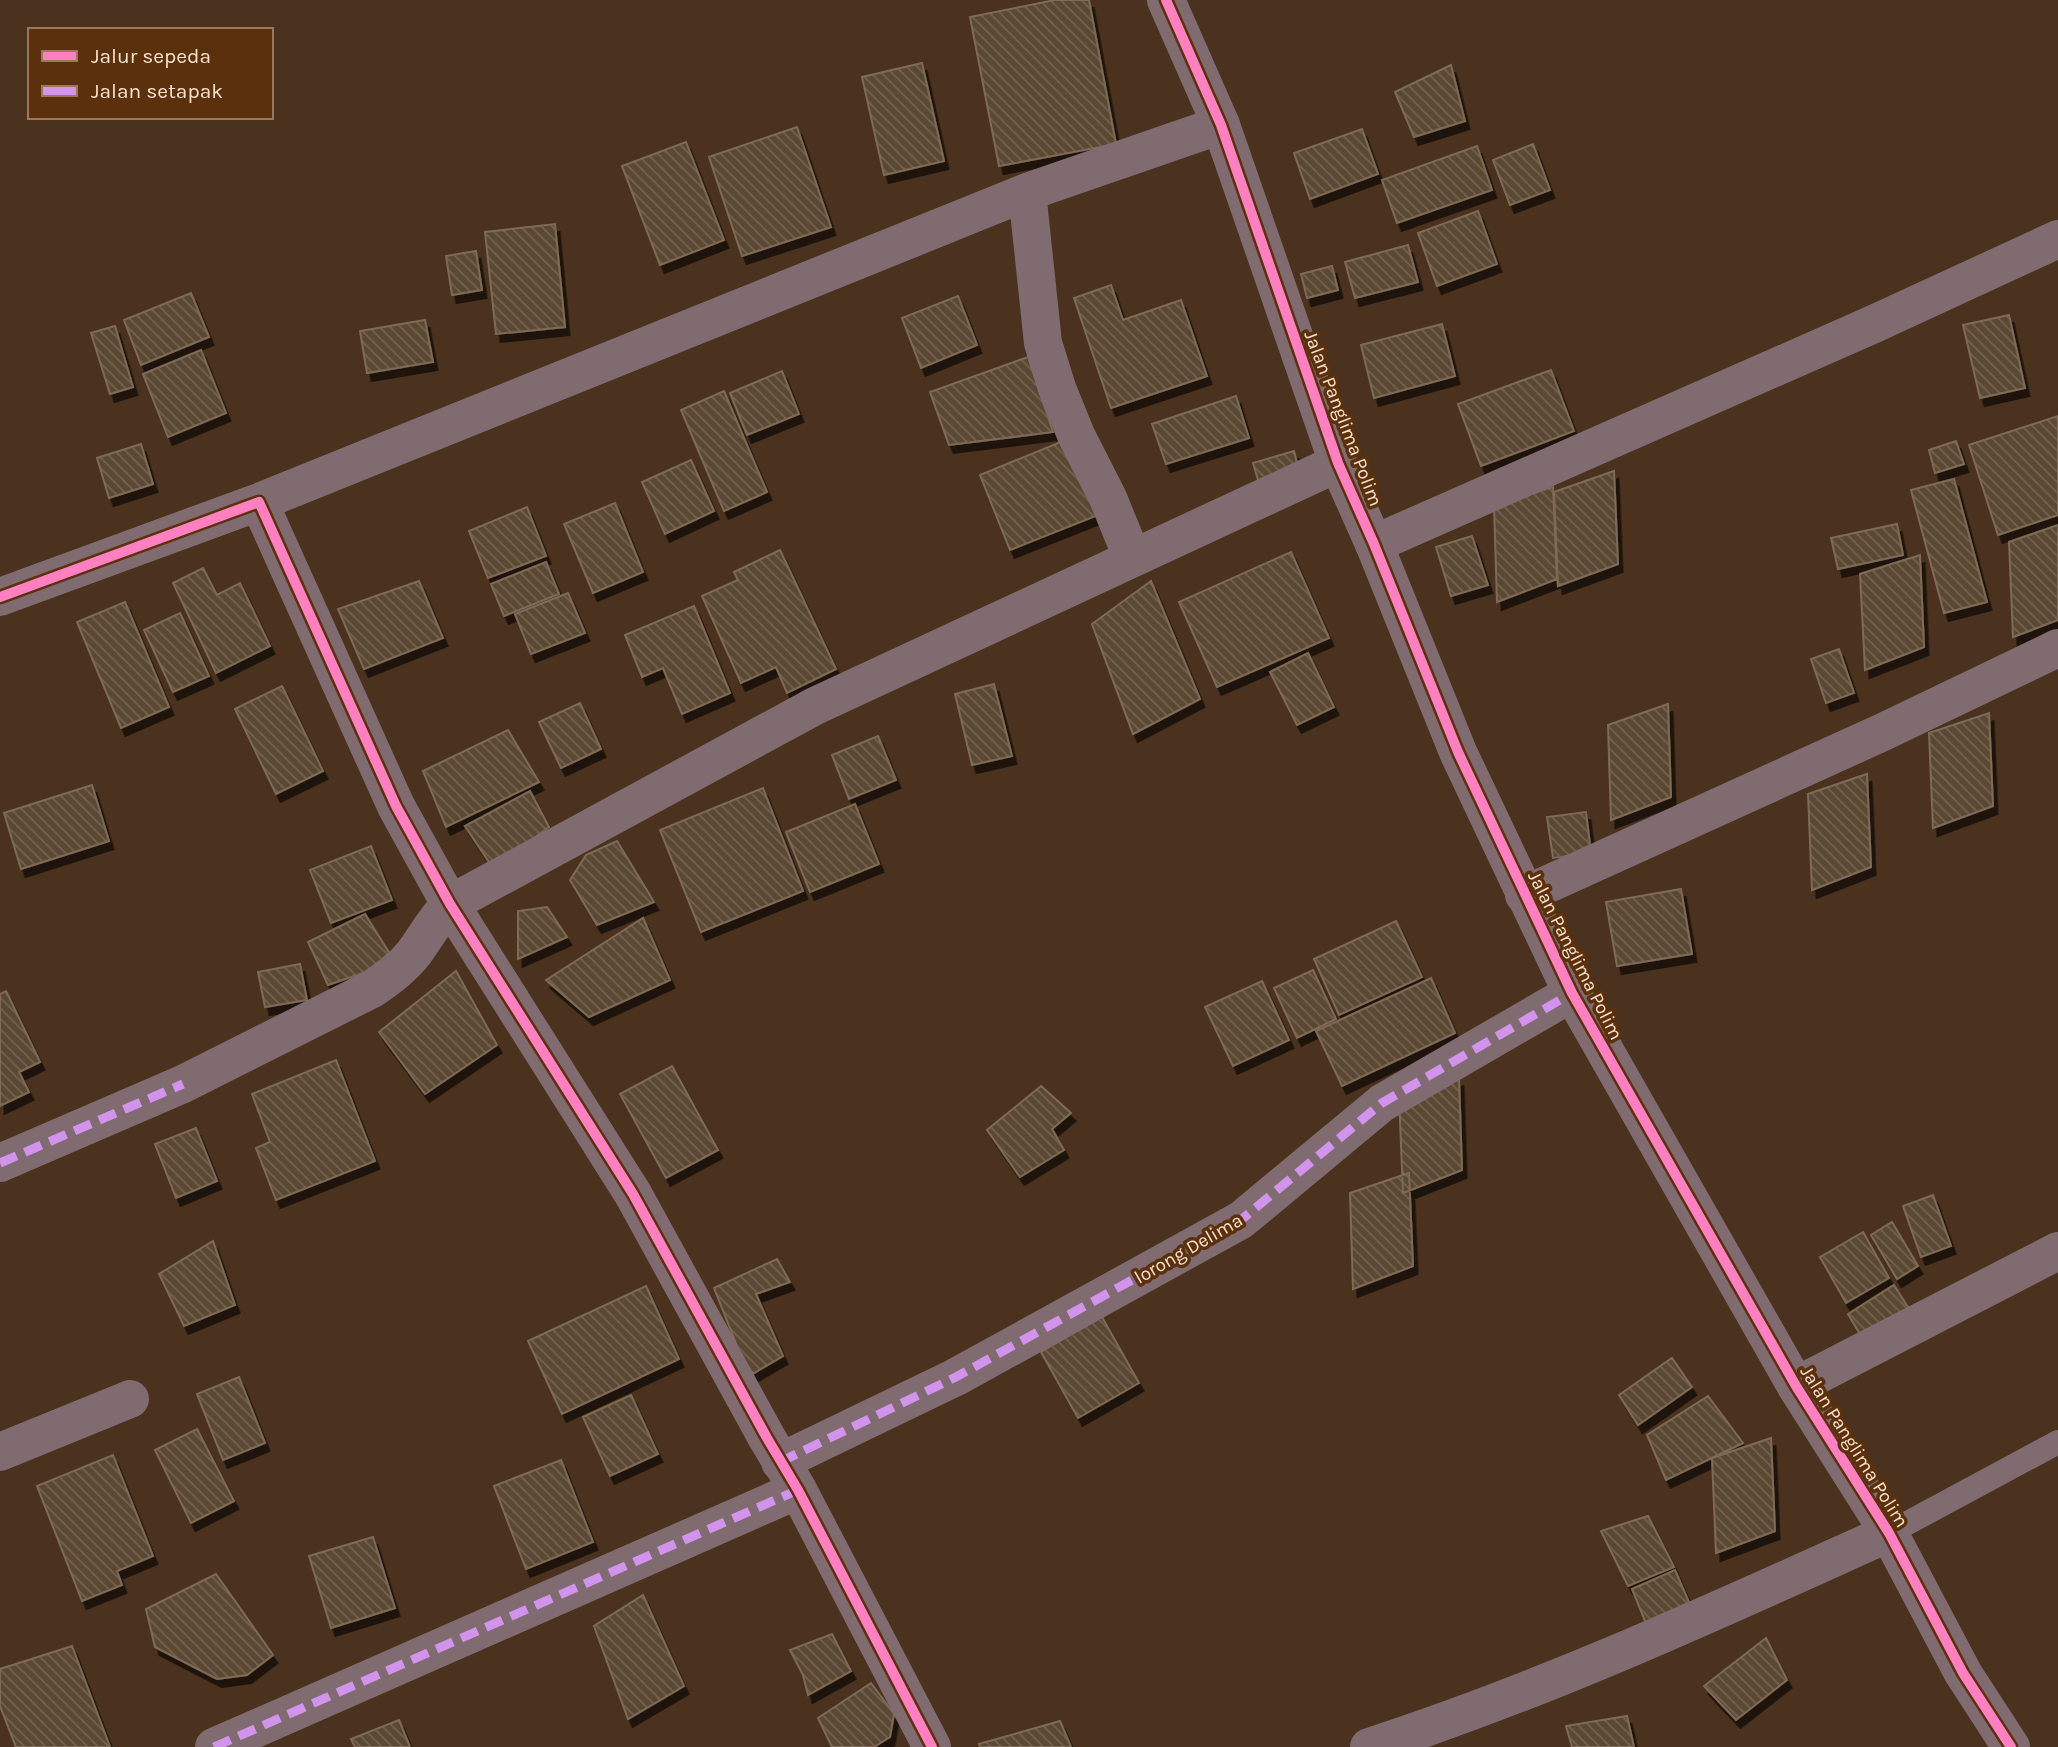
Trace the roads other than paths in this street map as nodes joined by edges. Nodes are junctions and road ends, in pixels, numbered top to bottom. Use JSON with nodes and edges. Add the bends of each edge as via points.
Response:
{"nodes":[{"id":1,"x":1166,"y":0,"type":"edge"},
{"id":2,"x":1221,"y":125,"type":"junction"},
{"id":3,"x":1027,"y":192,"type":"junction"},
{"id":4,"x":2058,"y":239,"type":"edge"},
{"id":5,"x":1338,"y":463,"type":"junction"},
{"id":6,"x":259,"y":502,"type":"junction"},
{"id":7,"x":1374,"y":544,"type":"junction"},
{"id":8,"x":1132,"y":557,"type":"junction"},
{"id":9,"x":0,"y":597,"type":"edge"},
{"id":10,"x":2058,"y":648,"type":"edge"},
{"id":11,"x":1524,"y":895,"type":"junction"},
{"id":12,"x":450,"y":904,"type":"junction"},
{"id":13,"x":1572,"y":993,"type":"junction"},
{"id":14,"x":0,"y":1163,"type":"edge"},
{"id":15,"x":2058,"y":1251,"type":"edge"},
{"id":16,"x":1796,"y":1386,"type":"junction"},
{"id":17,"x":130,"y":1399,"type":"dead end"},
{"id":18,"x":2058,"y":1443,"type":"edge"},
{"id":19,"x":0,"y":1452,"type":"edge"},
{"id":20,"x":789,"y":1476,"type":"junction"},
{"id":21,"x":1889,"y":1533,"type":"junction"},
{"id":22,"x":214,"y":1747,"type":"edge"},
{"id":23,"x":932,"y":1747,"type":"edge"},
{"id":24,"x":1369,"y":1747,"type":"edge"},
{"id":25,"x":2011,"y":1747,"type":"edge"}],
"edges":[{"from":1,"to":2,"type":"street","name":"Jalan Panglima Polim"},
{"from":2,"to":3,"type":"street"},
{"from":2,"to":5,"type":"street","name":"Jalan Panglima Polim"},
{"from":3,"to":6,"type":"street"},
{"from":3,"to":8,"type":"street","via":[[1043,343],[1076,435]]},
{"from":4,"to":7,"type":"street"},
{"from":5,"to":7,"type":"street","name":"Jalan Panglima Polim"},
{"from":5,"to":8,"type":"street"},
{"from":6,"to":9,"type":"street"},
{"from":6,"to":12,"type":"street","via":[[396,806]]},
{"from":7,"to":11,"type":"street","name":"Jalan Panglima Polim","via":[[1458,751]]},
{"from":8,"to":12,"type":"street","via":[[815,706]]},
{"from":10,"to":11,"type":"street"},
{"from":11,"to":13,"type":"street","name":"Jalan Panglima Polim"},
{"from":12,"to":14,"type":"street","via":[[396,972],[372,989],[183,1084]]},
{"from":12,"to":20,"type":"street","via":[[633,1194]]},
{"from":13,"to":16,"type":"street","name":"Jalan Panglima Polim"},
{"from":13,"to":20,"type":"street","name":"lorong Delima","via":[[1382,1103],[1241,1220],[956,1377]]},
{"from":15,"to":16,"type":"street"},
{"from":16,"to":21,"type":"street","name":"Jalan Panglima Polim"},
{"from":17,"to":19,"type":"street"},
{"from":18,"to":21,"type":"lane"},
{"from":20,"to":22,"type":"street","name":"lorong Delima"},
{"from":20,"to":23,"type":"street"},
{"from":21,"to":24,"type":"street","via":[[1646,1642],[1446,1722]]},
{"from":21,"to":25,"type":"street","name":"Jalan Panglima Polim","via":[[1963,1673]]}]}
